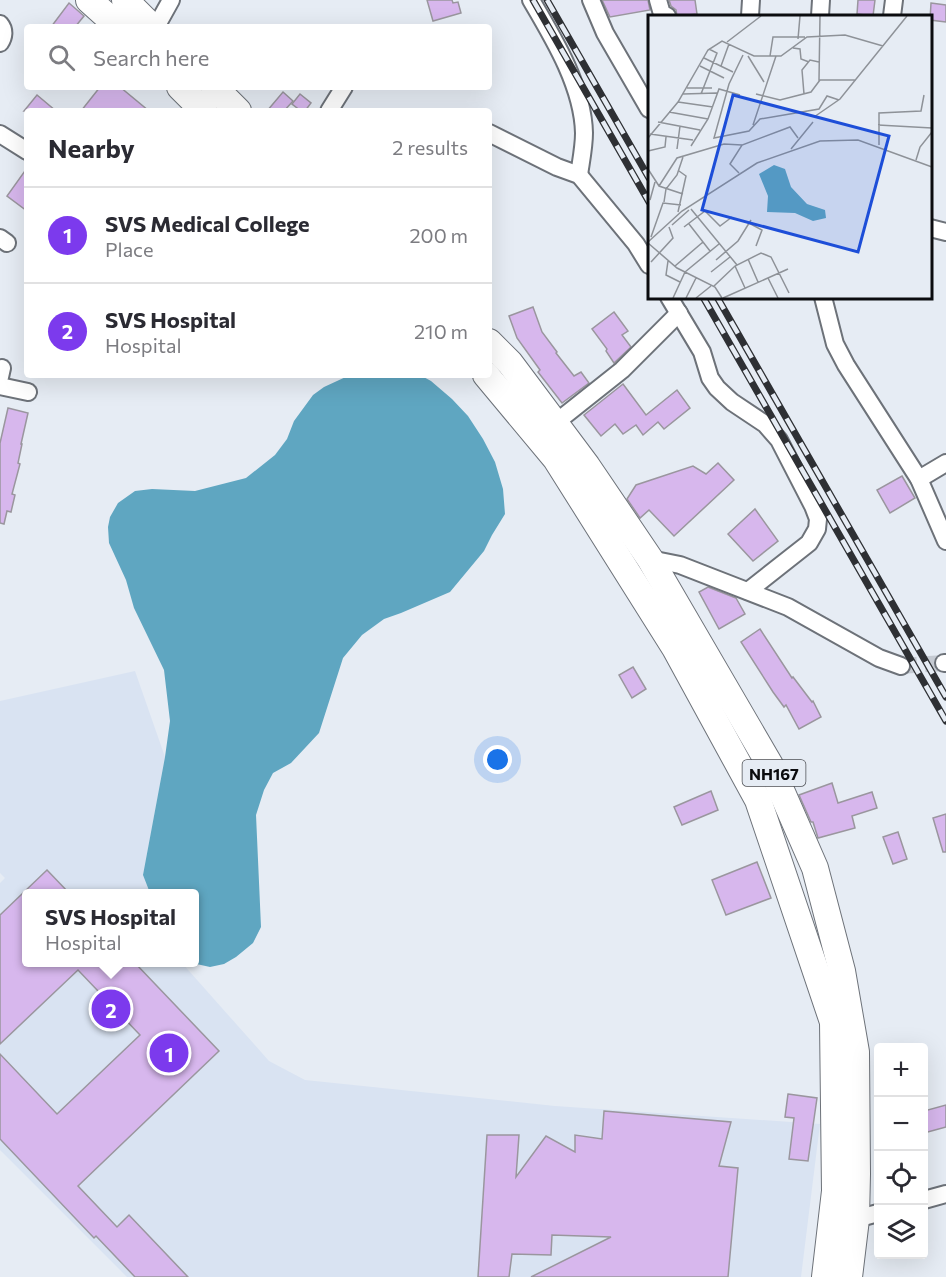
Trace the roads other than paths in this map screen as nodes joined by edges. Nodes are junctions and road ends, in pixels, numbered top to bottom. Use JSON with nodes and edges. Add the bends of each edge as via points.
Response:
{"nodes":[{"id":1,"x":89,"y":0,"type":"edge"},
{"id":2,"x":125,"y":0,"type":"edge"},
{"id":3,"x":171,"y":0,"type":"edge"},
{"id":4,"x":531,"y":0,"type":"edge"},
{"id":5,"x":591,"y":0,"type":"edge"},
{"id":6,"x":658,"y":0,"type":"edge"},
{"id":7,"x":751,"y":0,"type":"edge"},
{"id":8,"x":821,"y":0,"type":"edge"},
{"id":9,"x":894,"y":0,"type":"edge"},
{"id":10,"x":664,"y":15,"type":"edge"},
{"id":11,"x":750,"y":15,"type":"edge"},
{"id":12,"x":820,"y":15,"type":"edge"},
{"id":13,"x":892,"y":15,"type":"edge"},
{"id":14,"x":0,"y":24,"type":"edge"},
{"id":15,"x":116,"y":24,"type":"edge"},
{"id":16,"x":151,"y":24,"type":"edge"},
{"id":17,"x":156,"y":24,"type":"edge"},
{"id":18,"x":0,"y":43,"type":"edge"},
{"id":19,"x":183,"y":90,"type":"edge"},
{"id":20,"x":217,"y":90,"type":"edge"},
{"id":21,"x":342,"y":90,"type":"edge"},
{"id":22,"x":648,"y":107,"type":"edge"},
{"id":23,"x":201,"y":108,"type":"edge"},
{"id":24,"x":235,"y":108,"type":"edge"},
{"id":25,"x":331,"y":108,"type":"edge"},
{"id":26,"x":0,"y":134,"type":"edge"},
{"id":27,"x":492,"y":135,"type":"edge"},
{"id":28,"x":24,"y":149,"type":"edge"},
{"id":29,"x":579,"y":175,"type":"junction"},
{"id":30,"x":931,"y":228,"type":"edge"},
{"id":31,"x":946,"y":232,"type":"edge"},
{"id":32,"x":648,"y":263,"type":"edge"},
{"id":33,"x":670,"y":298,"type":"edge"},
{"id":34,"x":823,"y":298,"type":"edge"},
{"id":35,"x":679,"y":313,"type":"junction"},
{"id":36,"x":492,"y":345,"type":"edge"},
{"id":37,"x":488,"y":378,"type":"edge"},
{"id":38,"x":0,"y":386,"type":"edge"},
{"id":39,"x":28,"y":392,"type":"dead end"},
{"id":40,"x":554,"y":424,"type":"junction"},
{"id":41,"x":946,"y":463,"type":"edge"},
{"id":42,"x":919,"y":479,"type":"junction"},
{"id":43,"x":946,"y":541,"type":"edge"},
{"id":44,"x":650,"y":559,"type":"junction"},
{"id":45,"x":748,"y":591,"type":"junction"},
{"id":46,"x":901,"y":666,"type":"tunnel mouth"},
{"id":47,"x":946,"y":1194,"type":"edge"},
{"id":48,"x":928,"y":1199,"type":"edge"},
{"id":49,"x":867,"y":1216,"type":"edge"},
{"id":50,"x":825,"y":1277,"type":"edge"},
{"id":51,"x":849,"y":1277,"type":"edge"}],
"edges":[{"from":1,"to":15,"type":"highway"},
{"from":2,"to":16,"type":"highway"},
{"from":3,"to":17,"type":"street"},
{"from":4,"to":29,"type":"street","via":[[569,74],[581,108],[584,132]]},
{"from":5,"to":22,"type":"street","via":[[605,33]]},
{"from":6,"to":10,"type":"street"},
{"from":7,"to":11,"type":"street"},
{"from":8,"to":12,"type":"street"},
{"from":9,"to":13,"type":"street"},
{"from":14,"to":18,"type":"street","via":[[4,32]]},
{"from":19,"to":23,"type":"highway"},
{"from":20,"to":24,"type":"highway"},
{"from":21,"to":25,"type":"street"},
{"from":26,"to":28,"type":"street"},
{"from":27,"to":29,"type":"street"},
{"from":29,"to":32,"type":"street"},
{"from":30,"to":31,"type":"street"},
{"from":33,"to":35,"type":"street"},
{"from":34,"to":42,"type":"street","via":[[835,344],[846,365]]},
{"from":35,"to":40,"type":"street","via":[[622,370]]},
{"from":35,"to":45,"type":"street","via":[[717,388],[765,424],[778,440],[818,519],[809,543]]},
{"from":36,"to":40,"type":"highway","number":"NH167","via":[[510,363]]},
{"from":37,"to":50,"type":"highway","number":"NH167","via":[[556,459],[675,648],[758,800],[833,1022],[835,1191]]},
{"from":38,"to":39,"type":"street"},
{"from":40,"to":44,"type":"highway","number":"NH167"},
{"from":41,"to":42,"type":"street"},
{"from":42,"to":43,"type":"street"},
{"from":44,"to":45,"type":"street","via":[[680,565]]},
{"from":44,"to":49,"type":"highway","number":"NH167","via":[[770,765],[815,868],[842,971],[856,1052],[857,1174]]},
{"from":45,"to":46,"type":"street","via":[[788,607],[879,658]]},
{"from":47,"to":48,"type":"street"},
{"from":49,"to":51,"type":"highway","number":"NH167"}]}
